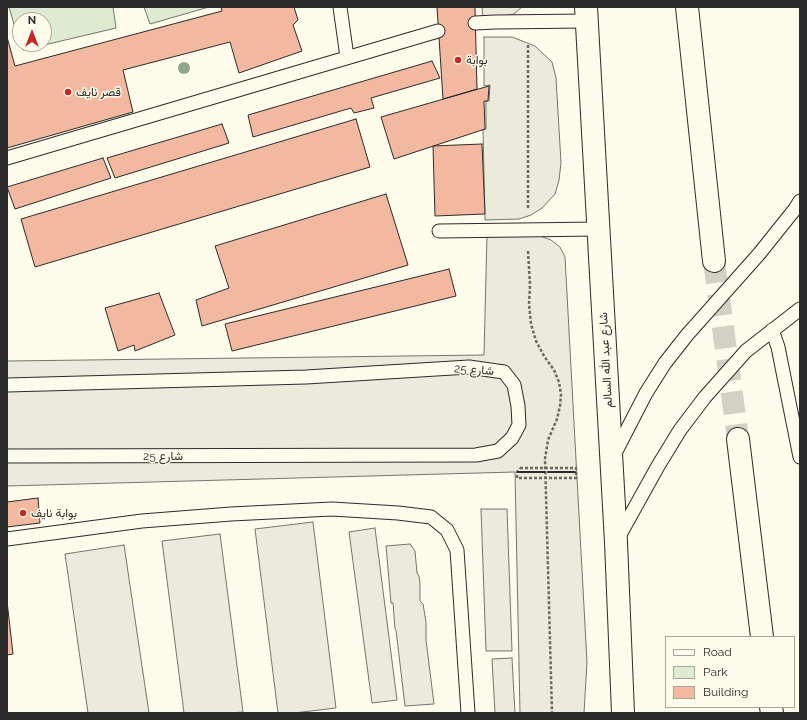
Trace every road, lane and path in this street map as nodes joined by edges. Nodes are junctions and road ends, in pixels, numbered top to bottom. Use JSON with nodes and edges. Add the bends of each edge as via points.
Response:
{"nodes":[{"id":1,"x":340,"y":7,"type":"edge"},
{"id":2,"x":687,"y":7,"type":"edge"},
{"id":3,"x":586,"y":14,"type":"edge"},
{"id":4,"x":528,"y":21,"type":"junction"},
{"id":5,"x":475,"y":23,"type":"dead end"},
{"id":6,"x":438,"y":31,"type":"dead end"},
{"id":7,"x":347,"y":57,"type":"junction"},
{"id":8,"x":7,"y":158,"type":"edge"},
{"id":9,"x":800,"y":201,"type":"edge"},
{"id":10,"x":599,"y":228,"type":"junction"},
{"id":11,"x":527,"y":229,"type":"junction"},
{"id":12,"x":439,"y":231,"type":"dead end"},
{"id":13,"x":714,"y":261,"type":"tunnel mouth"},
{"id":14,"x":800,"y":309,"type":"edge"},
{"id":15,"x":772,"y":330,"type":"junction"},
{"id":16,"x":7,"y":385,"type":"edge"},
{"id":17,"x":738,"y":439,"type":"tunnel mouth"},
{"id":18,"x":7,"y":456,"type":"edge"},
{"id":19,"x":800,"y":457,"type":"edge"},
{"id":20,"x":611,"y":460,"type":"junction"},
{"id":21,"x":546,"y":468,"type":"junction"},
{"id":22,"x":546,"y":478,"type":"junction"},
{"id":23,"x":7,"y":539,"type":"edge"},
{"id":24,"x":616,"y":542,"type":"junction"},
{"id":25,"x":762,"y":636,"type":"edge"},
{"id":26,"x":468,"y":713,"type":"edge"},
{"id":27,"x":552,"y":713,"type":"edge"},
{"id":28,"x":623,"y":713,"type":"edge"}],
"edges":[{"from":1,"to":7,"type":"lane"},
{"from":2,"to":13,"type":"main road"},
{"from":3,"to":4,"type":"lane"},
{"from":3,"to":10,"type":"main road","name":"شارع عبد الله السالم"},
{"from":4,"to":5,"type":"lane"},
{"from":4,"to":11,"type":"path"},
{"from":6,"to":7,"type":"lane"},
{"from":7,"to":8,"type":"lane"},
{"from":9,"to":20,"type":"lane","via":[[759,254],[665,363],[646,393]]},
{"from":10,"to":11,"type":"lane"},
{"from":10,"to":20,"type":"main road","name":"شارع عبد الله السالم"},
{"from":11,"to":12,"type":"lane"},
{"from":11,"to":21,"type":"path","via":[[531,324],[536,341],[554,370],[561,394],[557,419],[548,440]]},
{"from":14,"to":15,"type":"lane"},
{"from":15,"to":19,"type":"lane","via":[[778,347]]},
{"from":15,"to":24,"type":"lane","via":[[746,351],[724,374],[680,430]]},
{"from":16,"to":18,"type":"lane","name":"شارع 25","via":[[306,377],[469,367],[504,372],[514,386],[519,425],[512,438],[498,452],[476,455]]},
{"from":17,"to":25,"type":"main road"},
{"from":20,"to":24,"type":"main road","name":"شارع عبد الله السالم"},
{"from":21,"to":22,"type":"path"},
{"from":21,"to":22,"type":"path","via":[[520,468],[517,478]]},
{"from":21,"to":22,"type":"path","via":[[576,468],[576,478]]},
{"from":22,"to":27,"type":"path"},
{"from":23,"to":26,"type":"lane","via":[[142,521],[231,514],[332,509],[431,517],[447,530],[457,550]]},
{"from":24,"to":28,"type":"main road","name":"شارع عبد الله السالم"}]}
